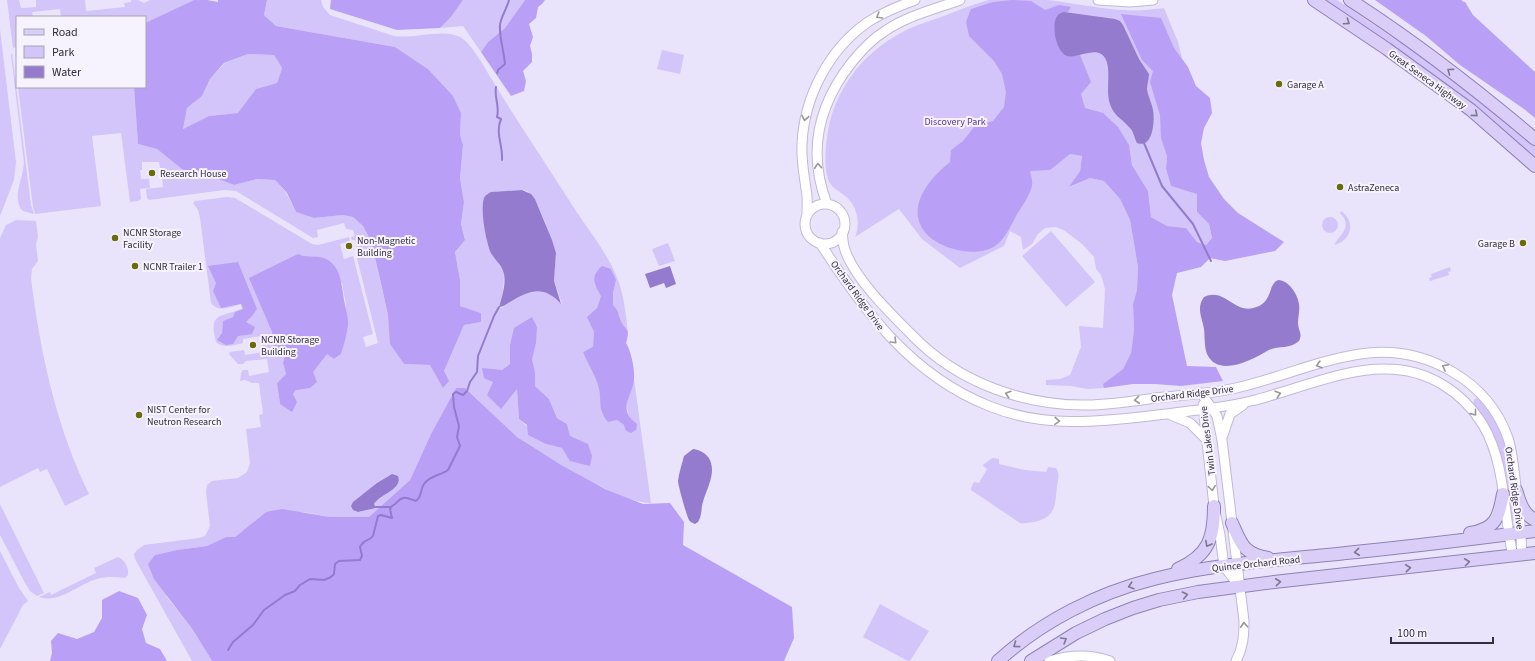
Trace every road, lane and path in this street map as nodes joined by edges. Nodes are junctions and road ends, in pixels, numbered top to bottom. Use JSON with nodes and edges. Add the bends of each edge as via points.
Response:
{"nodes":[{"id":1,"x":915,"y":0,"type":"edge"},
{"id":2,"x":960,"y":0,"type":"edge"},
{"id":3,"x":1098,"y":0,"type":"edge"},
{"id":4,"x":1153,"y":0,"type":"edge"},
{"id":5,"x":1314,"y":0,"type":"edge"},
{"id":6,"x":1350,"y":0,"type":"edge"},
{"id":7,"x":1535,"y":139,"type":"edge"},
{"id":8,"x":1535,"y":166,"type":"edge"},
{"id":9,"x":827,"y":204,"type":"junction"},
{"id":10,"x":808,"y":214,"type":"junction"},
{"id":11,"x":842,"y":232,"type":"junction"},
{"id":12,"x":820,"y":243,"type":"junction"},
{"id":13,"x":1201,"y":394,"type":"junction"},
{"id":14,"x":1251,"y":401,"type":"junction"},
{"id":15,"x":1208,"y":409,"type":"junction"},
{"id":16,"x":1167,"y":414,"type":"junction"},
{"id":17,"x":1206,"y":439,"type":"junction"},
{"id":18,"x":1222,"y":440,"type":"junction"},
{"id":19,"x":1516,"y":490,"type":"junction"},
{"id":20,"x":1503,"y":494,"type":"junction"},
{"id":21,"x":1214,"y":506,"type":"junction"},
{"id":22,"x":1535,"y":520,"type":"edge"},
{"id":23,"x":1232,"y":523,"type":"junction"},
{"id":24,"x":1535,"y":532,"type":"edge"},
{"id":25,"x":1521,"y":533,"type":"junction"},
{"id":26,"x":1508,"y":535,"type":"junction"},
{"id":27,"x":1383,"y":550,"type":"junction"},
{"id":28,"x":1535,"y":553,"type":"edge"},
{"id":29,"x":1517,"y":556,"type":"junction"},
{"id":30,"x":1283,"y":560,"type":"junction"},
{"id":31,"x":1237,"y":564,"type":"junction"},
{"id":32,"x":1224,"y":566,"type":"junction"},
{"id":33,"x":1153,"y":579,"type":"junction"},
{"id":34,"x":1240,"y":587,"type":"junction"},
{"id":35,"x":998,"y":661,"type":"edge"},
{"id":36,"x":1031,"y":661,"type":"edge"},
{"id":37,"x":1048,"y":661,"type":"edge"},
{"id":38,"x":1110,"y":661,"type":"edge"},
{"id":39,"x":1236,"y":661,"type":"edge"}],
"edges":[{"from":1,"to":10,"type":"street","one_way":true,"via":[[888,10],[867,23],[846,42],[829,63],[811,95],[801,145]]},
{"from":9,"to":2,"type":"street","one_way":true,"via":[[818,173],[819,132],[826,104],[840,77],[862,50],[884,31],[903,20]]},
{"from":3,"to":4,"type":"street"},
{"from":5,"to":8,"type":"main road","name":"Great Seneca Highway","one_way":true,"via":[[1471,110]]},
{"from":7,"to":6,"type":"main road","name":"Great Seneca Highway","one_way":true,"via":[[1454,74]]},
{"from":9,"to":10,"type":"street","via":[[812,208]]},
{"from":9,"to":11,"type":"street","via":[[841,212],[844,221]]},
{"from":10,"to":12,"type":"street","via":[[806,231],[812,239]]},
{"from":11,"to":12,"type":"street","via":[[833,242]]},
{"from":13,"to":11,"type":"street","name":"Orchard Ridge Drive","one_way":true,"via":[[1093,405],[1066,404],[1039,402],[984,385],[940,360],[917,341],[884,307],[852,266],[844,249]]},
{"from":12,"to":16,"type":"street","name":"Orchard Ridge Drive","one_way":true,"via":[[859,300],[897,345],[932,375],[977,401],[999,410],[1052,421],[1103,422]]},
{"from":13,"to":15,"type":"street","name":"Twin Lakes Drive"},
{"from":19,"to":13,"type":"street","name":"Orchard Ridge Drive","one_way":true,"via":[[1508,440],[1496,414],[1465,380],[1430,360],[1414,355],[1394,352],[1367,353],[1238,387]]},
{"from":14,"to":15,"type":"street","name":"Orchard Ridge Drive"},
{"from":14,"to":18,"type":"street","via":[[1230,414]]},
{"from":14,"to":20,"type":"street","name":"Orchard Ridge Drive","one_way":true,"via":[[1360,371],[1387,369],[1419,374],[1456,394],[1482,424],[1496,455]]},
{"from":15,"to":16,"type":"street","name":"Orchard Ridge Drive"},
{"from":15,"to":17,"type":"street","name":"Twin Lakes Drive"},
{"from":15,"to":18,"type":"street","name":"Twin Lakes Drive","via":[[1218,420]]},
{"from":16,"to":17,"type":"street","via":[[1190,423]]},
{"from":17,"to":21,"type":"street","name":"Twin Lakes Drive","one_way":true},
{"from":18,"to":23,"type":"street","name":"Twin Lakes Drive"},
{"from":19,"to":22,"type":"main road","via":[[1522,507]]},
{"from":19,"to":25,"type":"street","name":"Orchard Ridge Drive"},
{"from":20,"to":26,"type":"street","name":"Orchard Ridge Drive"},
{"from":20,"to":27,"type":"main road","via":[[1497,518],[1485,529],[1473,533],[1419,539]]},
{"from":21,"to":32,"type":"street","name":"Twin Lakes Drive"},
{"from":21,"to":33,"type":"main road","one_way":true,"via":[[1212,537],[1204,551],[1187,565]]},
{"from":23,"to":30,"type":"main road","via":[[1249,552],[1257,556]]},
{"from":23,"to":31,"type":"street","name":"Twin Lakes Drive"},
{"from":24,"to":25,"type":"main road","name":"Quince Orchard Road"},
{"from":25,"to":26,"type":"main road","name":"Quince Orchard Road"},
{"from":25,"to":29,"type":"street","name":"Orchard Ridge Drive"},
{"from":26,"to":27,"type":"main road","name":"Quince Orchard Road"},
{"from":26,"to":29,"type":"street","name":"Orchard Ridge Drive"},
{"from":27,"to":30,"type":"main road","name":"Quince Orchard Road","one_way":true},
{"from":28,"to":29,"type":"main road","name":"Quince Orchard Road"},
{"from":34,"to":29,"type":"main road","name":"Quince Orchard Road","one_way":true},
{"from":30,"to":31,"type":"main road","name":"Quince Orchard Road"},
{"from":31,"to":32,"type":"main road","name":"Quince Orchard Road"},
{"from":31,"to":34,"type":"street","name":"Twin Lakes Drive"},
{"from":32,"to":33,"type":"main road","name":"Quince Orchard Road"},
{"from":32,"to":34,"type":"street","name":"Twin Lakes Drive"},
{"from":33,"to":35,"type":"main road","name":"Quince Orchard Road","one_way":true,"via":[[1096,598],[1064,614],[1018,644]]},
{"from":36,"to":34,"type":"main road","name":"Quince Orchard Road","one_way":true,"via":[[1076,633],[1132,608],[1198,592]]},
{"from":39,"to":34,"type":"street","name":"Twin Lakes Drive","one_way":true,"via":[[1243,646],[1244,634]]},
{"from":37,"to":38,"type":"street","via":[[1077,656]]}]}
